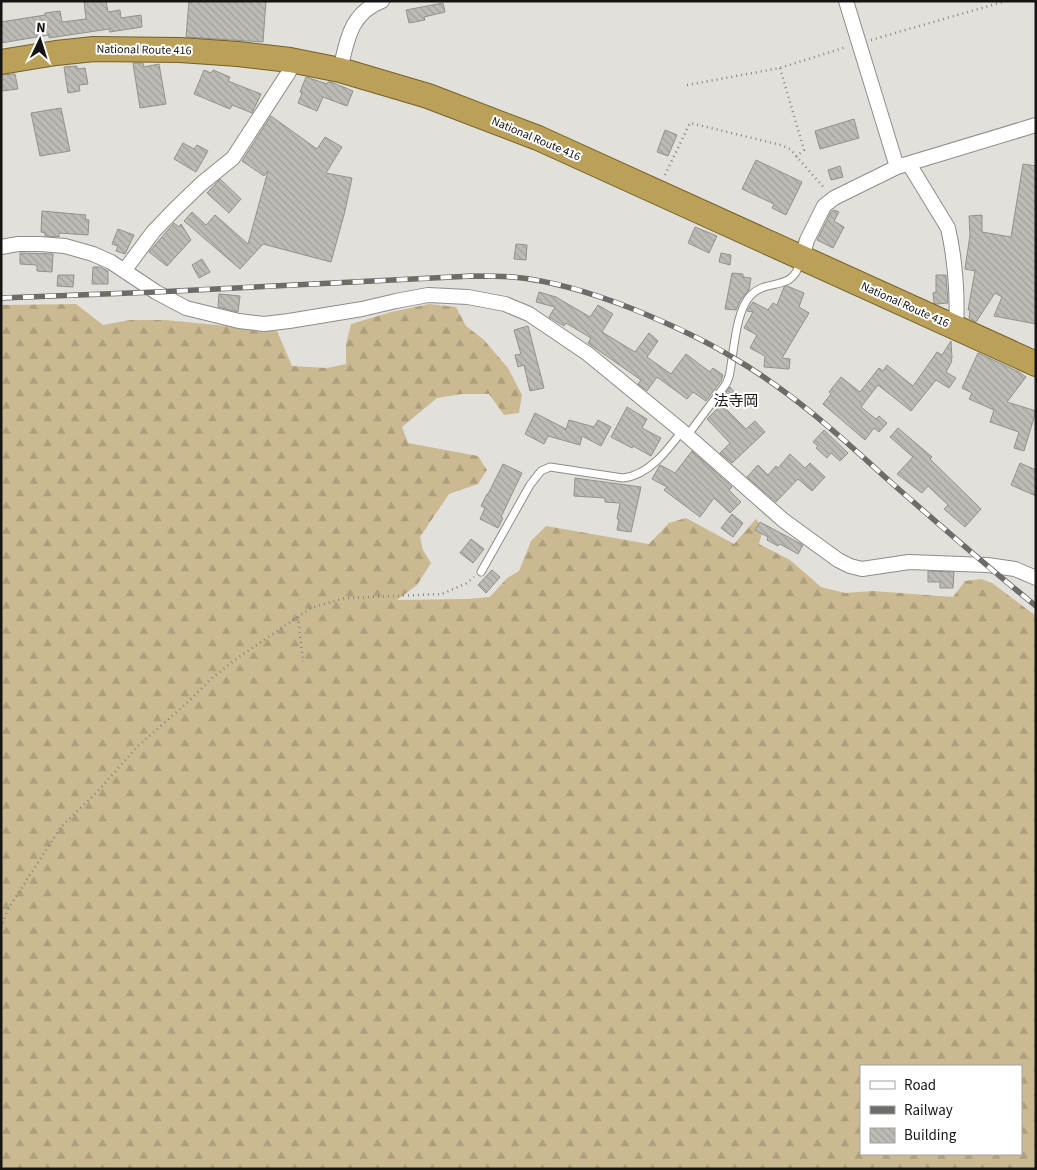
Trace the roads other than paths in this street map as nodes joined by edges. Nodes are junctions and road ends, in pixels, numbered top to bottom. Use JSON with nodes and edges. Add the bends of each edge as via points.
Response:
{"nodes":[{"id":1,"x":382,"y":1,"type":"edge"},
{"id":2,"x":846,"y":1,"type":"edge"},
{"id":3,"x":290,"y":60,"type":"junction"},
{"id":4,"x":1,"y":62,"type":"edge"},
{"id":5,"x":340,"y":70,"type":"junction"},
{"id":6,"x":1036,"y":125,"type":"edge"},
{"id":7,"x":903,"y":165,"type":"junction"},
{"id":8,"x":1,"y":247,"type":"edge"},
{"id":9,"x":802,"y":258,"type":"junction"},
{"id":10,"x":124,"y":271,"type":"junction"},
{"id":11,"x":956,"y":328,"type":"junction"},
{"id":12,"x":1036,"y":364,"type":"edge"},
{"id":13,"x":685,"y":434,"type":"junction"},
{"id":14,"x":481,"y":572,"type":"road end"},
{"id":15,"x":1036,"y":578,"type":"edge"}],
"edges":[{"from":1,"to":5,"type":"street","via":[[359,17],[348,34]]},
{"from":2,"to":7,"type":"street"},
{"from":3,"to":4,"type":"highway","name":"National Route 416","via":[[180,50],[102,49]]},
{"from":3,"to":5,"type":"highway","name":"National Route 416"},
{"from":3,"to":10,"type":"street","via":[[289,72],[233,158],[175,209]]},
{"from":5,"to":9,"type":"highway","name":"National Route 416","via":[[428,96],[538,138]]},
{"from":6,"to":7,"type":"street"},
{"from":7,"to":9,"type":"street","via":[[824,206]]},
{"from":7,"to":11,"type":"street","via":[[948,228],[957,309]]},
{"from":8,"to":10,"type":"street","via":[[18,244],[65,246],[93,254]]},
{"from":9,"to":11,"type":"highway","name":"National Route 416"},
{"from":9,"to":13,"type":"lane","via":[[793,279],[763,288],[752,294],[743,306],[730,377]]},
{"from":10,"to":13,"type":"street","via":[[186,308],[264,324],[428,295],[468,297],[505,304],[529,314],[581,349]]},
{"from":11,"to":12,"type":"highway","name":"National Route 416"},
{"from":13,"to":14,"type":"lane","via":[[634,477],[550,467],[541,470]]},
{"from":13,"to":15,"type":"street","via":[[783,520],[850,566],[862,569],[909,562],[987,565],[1016,570]]}]}
